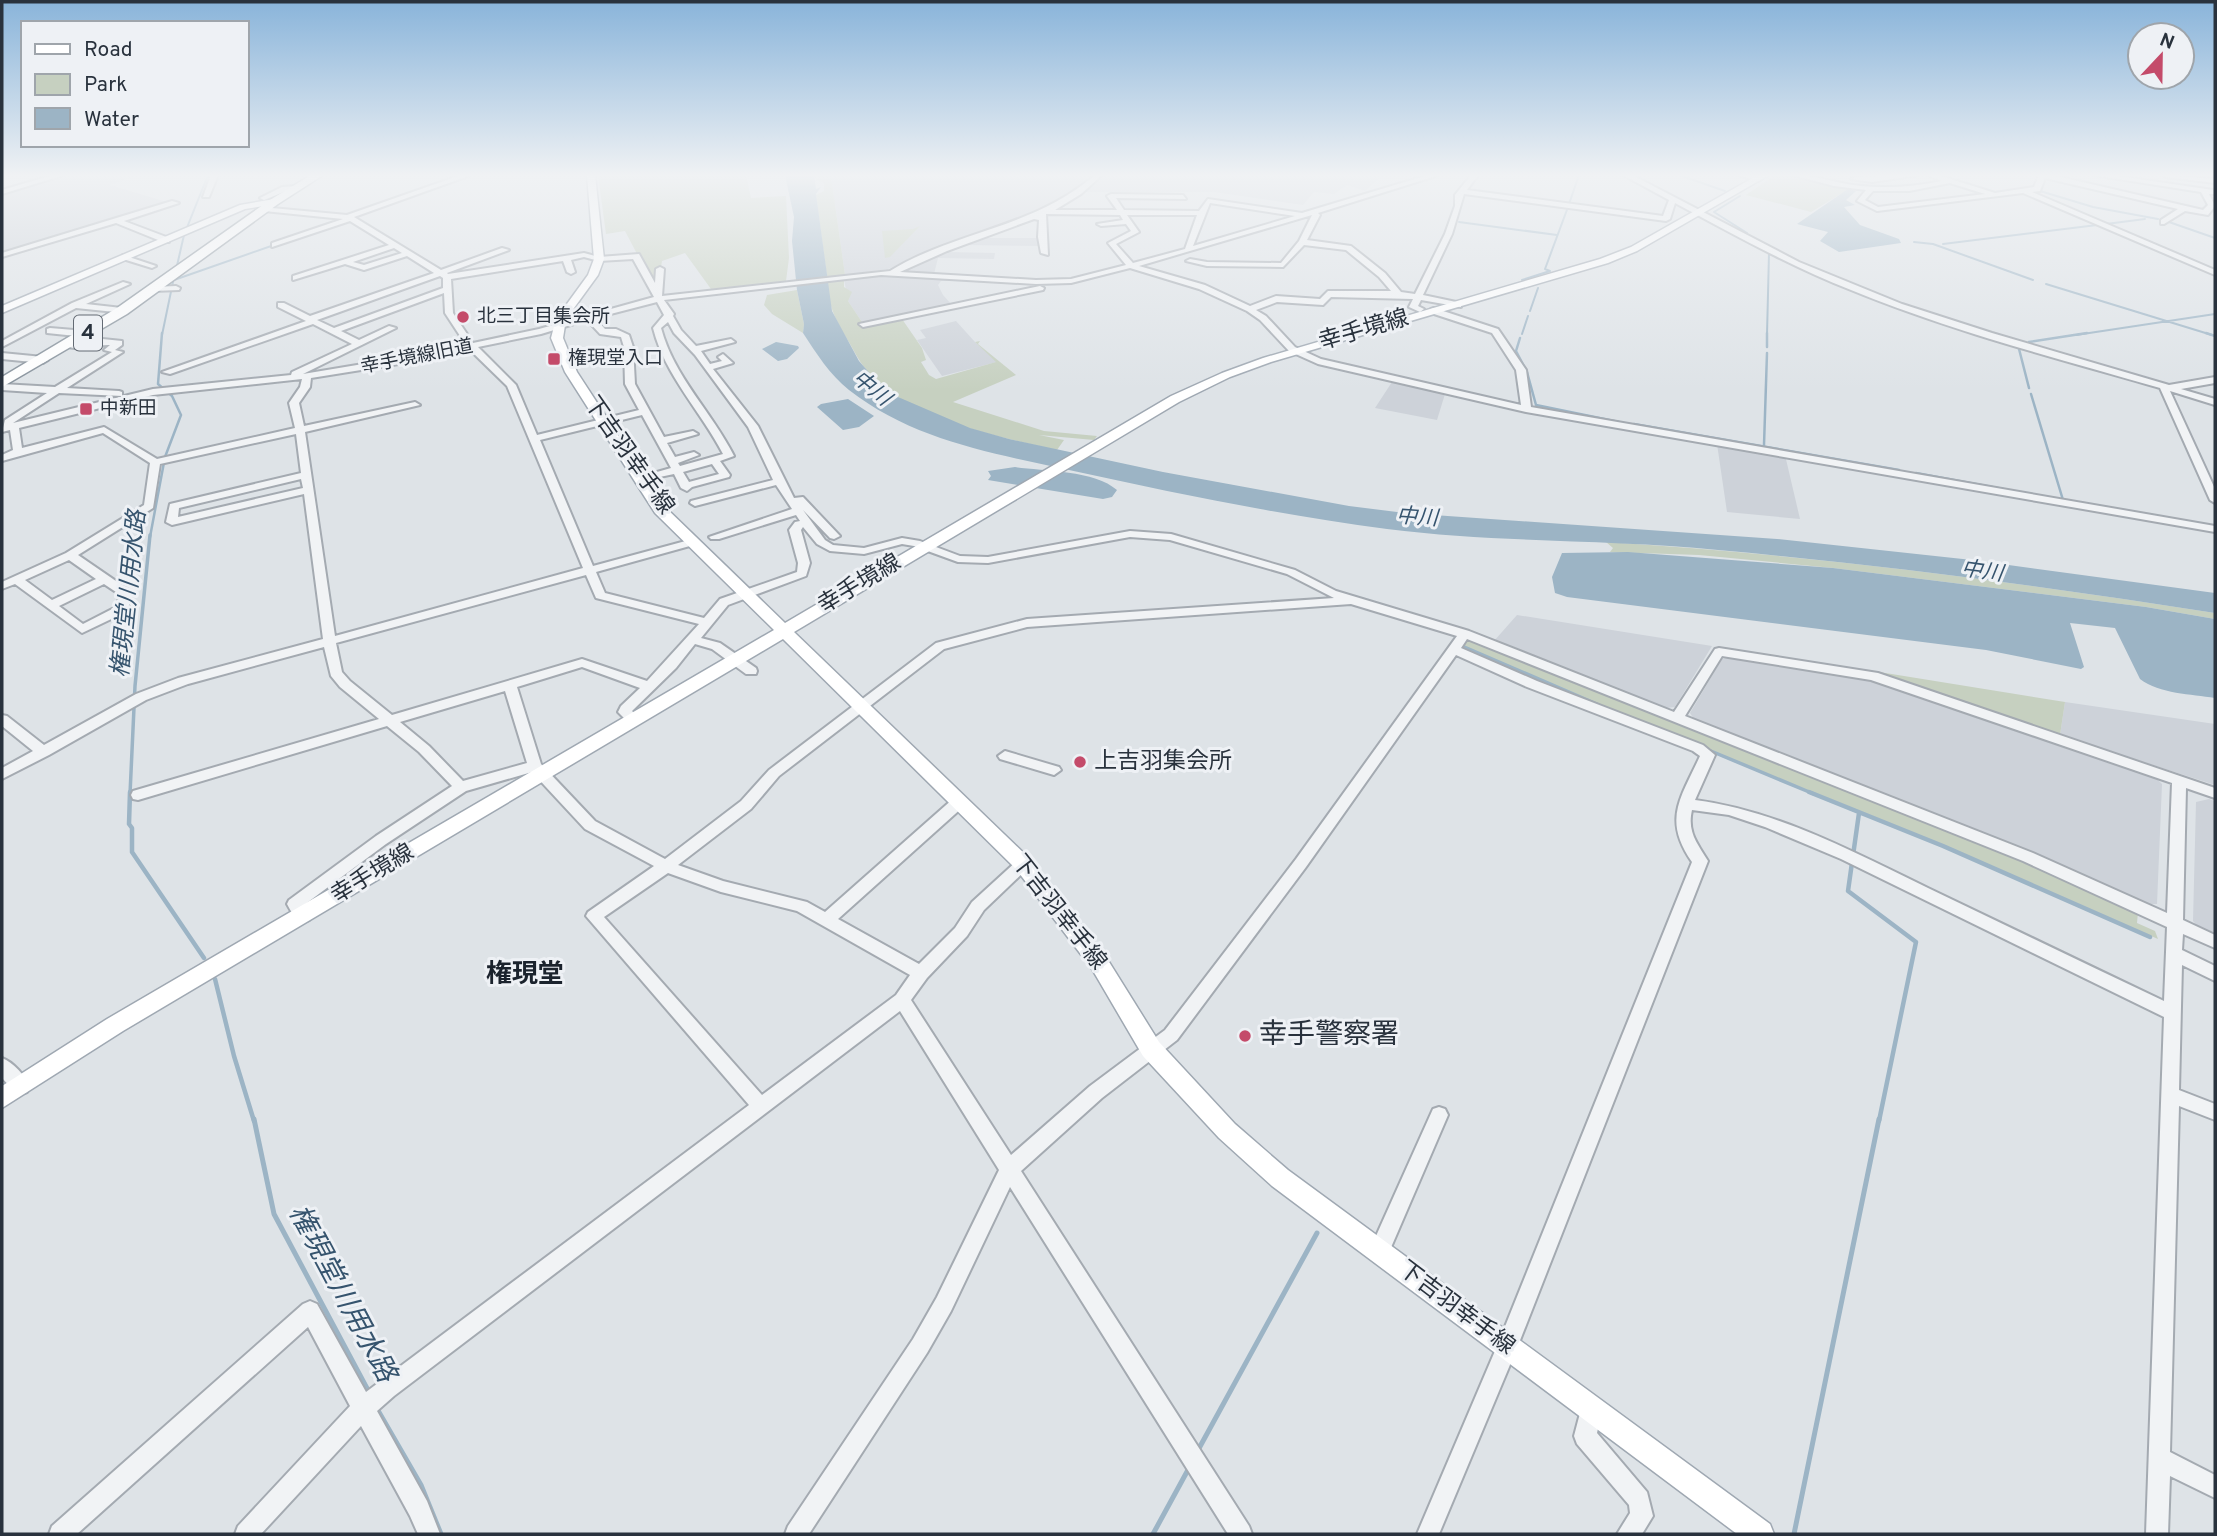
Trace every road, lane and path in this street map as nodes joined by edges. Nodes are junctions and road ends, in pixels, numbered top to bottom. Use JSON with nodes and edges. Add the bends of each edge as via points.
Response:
{"nodes":[{"id":1,"x":30,"y":247,"type":"edge"},
{"id":2,"x":150,"y":247,"type":"edge"},
{"id":3,"x":213,"y":247,"type":"edge"},
{"id":4,"x":391,"y":247,"type":"edge"},
{"id":5,"x":399,"y":247,"type":"edge"},
{"id":6,"x":599,"y":247,"type":"edge"},
{"id":7,"x":956,"y":247,"type":"edge"},
{"id":8,"x":1044,"y":247,"type":"edge"},
{"id":9,"x":1115,"y":247,"type":"edge"},
{"id":10,"x":1189,"y":247,"type":"edge"},
{"id":11,"x":1202,"y":247,"type":"edge"},
{"id":12,"x":1297,"y":247,"type":"edge"},
{"id":13,"x":1338,"y":247,"type":"edge"},
{"id":14,"x":1441,"y":247,"type":"edge"},
{"id":15,"x":1636,"y":247,"type":"edge"},
{"id":16,"x":1767,"y":247,"type":"edge"},
{"id":17,"x":2154,"y":247,"type":"edge"},
{"id":18,"x":505,"y":250,"type":"dead end"},
{"id":19,"x":1188,"y":251,"type":"junction"},
{"id":20,"x":410,"y":253,"type":"junction"},
{"id":21,"x":1045,"y":253,"type":"dead end"},
{"id":22,"x":1177,"y":254,"type":"junction"},
{"id":23,"x":2,"y":255,"type":"edge"},
{"id":24,"x":125,"y":257,"type":"junction"},
{"id":25,"x":566,"y":258,"type":"junction"},
{"id":26,"x":600,"y":259,"type":"junction"},
{"id":27,"x":1190,"y":261,"type":"junction"},
{"id":28,"x":346,"y":262,"type":"junction"},
{"id":29,"x":152,"y":266,"type":"dead end"},
{"id":30,"x":1133,"y":267,"type":"junction"},
{"id":31,"x":660,"y":270,"type":"dead end"},
{"id":32,"x":571,"y":272,"type":"dead end"},
{"id":33,"x":891,"y":273,"type":"junction"},
{"id":34,"x":2215,"y":273,"type":"edge"},
{"id":35,"x":445,"y":275,"type":"junction"},
{"id":36,"x":1192,"y":276,"type":"junction"},
{"id":37,"x":296,"y":278,"type":"dead end"},
{"id":38,"x":1060,"y":282,"type":"junction"},
{"id":39,"x":126,"y":284,"type":"dead end"},
{"id":40,"x":448,"y":289,"type":"junction"},
{"id":41,"x":1398,"y":294,"type":"junction"},
{"id":42,"x":1418,"y":296,"type":"junction"},
{"id":43,"x":658,"y":297,"type":"junction"},
{"id":44,"x":75,"y":305,"type":"junction"},
{"id":45,"x":281,"y":305,"type":"dead end"},
{"id":46,"x":1458,"y":305,"type":"junction"},
{"id":47,"x":1250,"y":309,"type":"junction"},
{"id":48,"x":1420,"y":309,"type":"dead end"},
{"id":49,"x":2,"y":310,"type":"edge"},
{"id":50,"x":122,"y":311,"type":"junction"},
{"id":51,"x":1434,"y":311,"type":"junction"},
{"id":52,"x":670,"y":314,"type":"junction"},
{"id":53,"x":589,"y":317,"type":"junction"},
{"id":54,"x":312,"y":320,"type":"junction"},
{"id":55,"x":863,"y":324,"type":"dead end"},
{"id":56,"x":558,"y":326,"type":"junction"},
{"id":57,"x":358,"y":328,"type":"dead end"},
{"id":58,"x":392,"y":328,"type":"dead end"},
{"id":59,"x":50,"y":331,"type":"dead end"},
{"id":60,"x":334,"y":331,"type":"junction"},
{"id":61,"x":378,"y":335,"type":"junction"},
{"id":62,"x":86,"y":340,"type":"junction"},
{"id":63,"x":731,"y":342,"type":"dead end"},
{"id":64,"x":2,"y":344,"type":"edge"},
{"id":65,"x":359,"y":344,"type":"junction"},
{"id":66,"x":471,"y":346,"type":"junction"},
{"id":67,"x":695,"y":349,"type":"junction"},
{"id":68,"x":106,"y":351,"type":"junction"},
{"id":69,"x":1296,"y":351,"type":"junction"},
{"id":70,"x":2,"y":356,"type":"edge"},
{"id":71,"x":723,"y":357,"type":"dead end"},
{"id":72,"x":43,"y":360,"type":"junction"},
{"id":73,"x":708,"y":367,"type":"junction"},
{"id":74,"x":167,"y":372,"type":"dead end"},
{"id":75,"x":307,"y":376,"type":"junction"},
{"id":76,"x":291,"y":378,"type":"junction"},
{"id":77,"x":2215,"y":380,"type":"edge"},
{"id":78,"x":2,"y":385,"type":"edge"},
{"id":79,"x":2168,"y":388,"type":"junction"},
{"id":80,"x":57,"y":390,"type":"junction"},
{"id":81,"x":131,"y":396,"type":"junction"},
{"id":82,"x":2215,"y":402,"type":"edge"},
{"id":83,"x":415,"y":405,"type":"dead end"},
{"id":84,"x":1526,"y":409,"type":"junction"},
{"id":85,"x":644,"y":412,"type":"junction"},
{"id":86,"x":601,"y":423,"type":"junction"},
{"id":87,"x":8,"y":427,"type":"edge"},
{"id":88,"x":300,"y":430,"type":"junction"},
{"id":89,"x":693,"y":434,"type":"dead end"},
{"id":90,"x":533,"y":439,"type":"junction"},
{"id":91,"x":662,"y":441,"type":"junction"},
{"id":92,"x":18,"y":452,"type":"junction"},
{"id":93,"x":694,"y":455,"type":"dead end"},
{"id":94,"x":2,"y":458,"type":"edge"},
{"id":95,"x":714,"y":460,"type":"junction"},
{"id":96,"x":155,"y":462,"type":"junction"},
{"id":97,"x":675,"y":466,"type":"junction"},
{"id":98,"x":305,"y":475,"type":"junction"},
{"id":99,"x":640,"y":480,"type":"junction"},
{"id":100,"x":780,"y":481,"type":"junction"},
{"id":101,"x":308,"y":490,"type":"junction"},
{"id":102,"x":2215,"y":500,"type":"edge"},
{"id":103,"x":695,"y":503,"type":"dead end"},
{"id":104,"x":798,"y":505,"type":"junction"},
{"id":105,"x":806,"y":523,"type":"junction"},
{"id":106,"x":2215,"y":529,"type":"edge"},
{"id":107,"x":834,"y":536,"type":"dead end"},
{"id":108,"x":715,"y":537,"type":"dead end"},
{"id":109,"x":693,"y":542,"type":"junction"},
{"id":110,"x":924,"y":547,"type":"junction"},
{"id":111,"x":70,"y":555,"type":"junction"},
{"id":112,"x":589,"y":572,"type":"junction"},
{"id":113,"x":16,"y":579,"type":"junction"},
{"id":114,"x":105,"y":579,"type":"junction"},
{"id":115,"x":2,"y":586,"type":"edge"},
{"id":116,"x":743,"y":593,"type":"junction"},
{"id":117,"x":1352,"y":600,"type":"junction"},
{"id":118,"x":51,"y":604,"type":"junction"},
{"id":119,"x":705,"y":622,"type":"junction"},
{"id":120,"x":784,"y":631,"type":"junction"},
{"id":121,"x":1465,"y":634,"type":"junction"},
{"id":122,"x":692,"y":639,"type":"junction"},
{"id":123,"x":329,"y":641,"type":"junction"},
{"id":124,"x":1453,"y":649,"type":"junction"},
{"id":125,"x":735,"y":658,"type":"junction"},
{"id":126,"x":751,"y":671,"type":"dead end"},
{"id":127,"x":510,"y":685,"type":"junction"},
{"id":128,"x":649,"y":686,"type":"junction"},
{"id":129,"x":861,"y":706,"type":"junction"},
{"id":130,"x":1677,"y":718,"type":"junction"},
{"id":131,"x":2,"y":719,"type":"edge"},
{"id":132,"x":633,"y":719,"type":"junction"},
{"id":133,"x":392,"y":722,"type":"junction"},
{"id":134,"x":44,"y":752,"type":"junction"},
{"id":135,"x":1005,"y":756,"type":"dead end"},
{"id":136,"x":539,"y":770,"type":"junction"},
{"id":137,"x":1054,"y":770,"type":"dead end"},
{"id":138,"x":2,"y":774,"type":"edge"},
{"id":139,"x":2179,"y":781,"type":"junction"},
{"id":140,"x":461,"y":788,"type":"junction"},
{"id":141,"x":2215,"y":793,"type":"edge"},
{"id":142,"x":138,"y":795,"type":"dead end"},
{"id":143,"x":959,"y":802,"type":"junction"},
{"id":144,"x":1687,"y":804,"type":"junction"},
{"id":145,"x":1023,"y":864,"type":"junction"},
{"id":146,"x":666,"y":866,"type":"junction"},
{"id":147,"x":303,"y":916,"type":"junction"},
{"id":148,"x":827,"y":920,"type":"junction"},
{"id":149,"x":2174,"y":923,"type":"junction"},
{"id":150,"x":2215,"y":942,"type":"edge"},
{"id":151,"x":2173,"y":953,"type":"junction"},
{"id":152,"x":920,"y":973,"type":"junction"},
{"id":153,"x":2215,"y":974,"type":"edge"},
{"id":154,"x":902,"y":1000,"type":"junction"},
{"id":155,"x":2172,"y":1013,"type":"junction"},
{"id":156,"x":1151,"y":1049,"type":"junction"},
{"id":157,"x":2,"y":1066,"type":"edge"},
{"id":158,"x":21,"y":1086,"type":"junction"},
{"id":159,"x":2171,"y":1095,"type":"junction"},
{"id":160,"x":2,"y":1098,"type":"edge"},
{"id":161,"x":760,"y":1105,"type":"junction"},
{"id":162,"x":2215,"y":1112,"type":"edge"},
{"id":163,"x":1439,"y":1115,"type":"dead end"},
{"id":164,"x":1010,"y":1168,"type":"junction"},
{"id":165,"x":1379,"y":1252,"type":"junction"},
{"id":166,"x":1507,"y":1348,"type":"junction"},
{"id":167,"x":364,"y":1408,"type":"junction"},
{"id":168,"x":1591,"y":1410,"type":"junction"},
{"id":169,"x":2159,"y":1458,"type":"junction"},
{"id":170,"x":2215,"y":1487,"type":"edge"},
{"id":171,"x":60,"y":1534,"type":"edge"},
{"id":172,"x":246,"y":1534,"type":"edge"},
{"id":173,"x":429,"y":1534,"type":"edge"},
{"id":174,"x":796,"y":1534,"type":"edge"},
{"id":175,"x":1241,"y":1534,"type":"edge"},
{"id":176,"x":1428,"y":1534,"type":"edge"},
{"id":177,"x":1628,"y":1534,"type":"edge"},
{"id":178,"x":1760,"y":1534,"type":"edge"},
{"id":179,"x":2157,"y":1534,"type":"edge"}],
"edges":[{"from":1,"to":23,"type":"street"},
{"from":2,"to":24,"type":"main road"},
{"from":3,"to":50,"type":"highway","number":"4","via":[[175,278]]},
{"from":4,"to":28,"type":"street"},
{"from":5,"to":20,"type":"street"},
{"from":6,"to":26,"type":"main road"},
{"from":7,"to":33,"type":"street"},
{"from":8,"to":21,"type":"street"},
{"from":9,"to":30,"type":"street"},
{"from":10,"to":19,"type":"street"},
{"from":11,"to":19,"type":"street","name":"幸手境線旧道"},
{"from":12,"to":27,"type":"street","via":[[1283,265]]},
{"from":13,"to":41,"type":"street","via":[[1349,248]]},
{"from":14,"to":42,"type":"street"},
{"from":15,"to":46,"type":"main road","name":"幸手境線"},
{"from":16,"to":79,"type":"street","via":[[1867,293]]},
{"from":17,"to":34,"type":"street"},
{"from":18,"to":35,"type":"street"},
{"from":19,"to":22,"type":"street","name":"幸手境線旧道"},
{"from":20,"to":28,"type":"street","via":[[364,268]]},
{"from":20,"to":35,"type":"street"},
{"from":22,"to":27,"type":"street"},
{"from":22,"to":30,"type":"street","name":"幸手境線旧道"},
{"from":24,"to":29,"type":"street"},
{"from":24,"to":49,"type":"main road"},
{"from":25,"to":26,"type":"street"},
{"from":25,"to":32,"type":"street"},
{"from":25,"to":35,"type":"street"},
{"from":26,"to":43,"type":"street","via":[[636,256]]},
{"from":26,"to":56,"type":"main road"},
{"from":27,"to":36,"type":"street"},
{"from":28,"to":37,"type":"street"},
{"from":30,"to":36,"type":"street"},
{"from":30,"to":38,"type":"street","name":"幸手境線旧道"},
{"from":31,"to":43,"type":"street"},
{"from":33,"to":38,"type":"street","name":"幸手境線旧道"},
{"from":33,"to":43,"type":"street","name":"幸手境線旧道"},
{"from":35,"to":40,"type":"street"},
{"from":35,"to":54,"type":"street"},
{"from":36,"to":47,"type":"street"},
{"from":38,"to":55,"type":"street"},
{"from":39,"to":44,"type":"street"},
{"from":40,"to":60,"type":"street"},
{"from":40,"to":66,"type":"street","via":[[450,313]]},
{"from":41,"to":42,"type":"street"},
{"from":41,"to":47,"type":"street","via":[[1328,294],[1323,302],[1276,299]]},
{"from":42,"to":46,"type":"street"},
{"from":42,"to":48,"type":"street","via":[[1413,307]]},
{"from":43,"to":52,"type":"street"},
{"from":43,"to":53,"type":"street","name":"幸手境線旧道"},
{"from":44,"to":50,"type":"street"},
{"from":44,"to":64,"type":"street"},
{"from":45,"to":54,"type":"street"},
{"from":46,"to":51,"type":"main road","name":"幸手境線"},
{"from":47,"to":69,"type":"street"},
{"from":50,"to":62,"type":"highway","number":"4"},
{"from":51,"to":69,"type":"main road","name":"幸手境線"},
{"from":51,"to":84,"type":"street","via":[[1495,331],[1521,370]]},
{"from":52,"to":67,"type":"street","via":[[684,340]]},
{"from":52,"to":95,"type":"street","via":[[657,328],[660,345],[722,438],[729,456]]},
{"from":53,"to":56,"type":"street","name":"幸手境線旧道"},
{"from":53,"to":85,"type":"street","via":[[603,332],[625,335],[630,347],[630,384]]},
{"from":54,"to":60,"type":"street"},
{"from":54,"to":74,"type":"street"},
{"from":56,"to":66,"type":"street","name":"幸手境線旧道"},
{"from":56,"to":86,"type":"main road","name":"下吉羽幸手線","via":[[564,359]]},
{"from":57,"to":61,"type":"street"},
{"from":58,"to":61,"type":"street"},
{"from":59,"to":62,"type":"street"},
{"from":60,"to":65,"type":"street"},
{"from":61,"to":65,"type":"street"},
{"from":62,"to":68,"type":"street","via":[[89,351]]},
{"from":62,"to":68,"type":"street","via":[[119,343]]},
{"from":62,"to":72,"type":"highway","number":"4"},
{"from":63,"to":67,"type":"street"},
{"from":65,"to":76,"type":"street"},
{"from":66,"to":75,"type":"street","name":"幸手境線旧道"},
{"from":66,"to":90,"type":"street","via":[[511,385]]},
{"from":67,"to":73,"type":"street"},
{"from":68,"to":80,"type":"street","via":[[118,352]]},
{"from":69,"to":84,"type":"street","via":[[1340,368]]},
{"from":69,"to":110,"type":"main road","name":"幸手境線","via":[[1192,390]]},
{"from":70,"to":72,"type":"street"},
{"from":71,"to":73,"type":"street","via":[[728,363]]},
{"from":72,"to":78,"type":"highway","number":"4"},
{"from":73,"to":100,"type":"street","via":[[753,426]]},
{"from":75,"to":76,"type":"street","name":"幸手境線旧道"},
{"from":75,"to":88,"type":"street","via":[[294,403]]},
{"from":76,"to":81,"type":"street","name":"幸手境線旧道"},
{"from":77,"to":79,"type":"street"},
{"from":78,"to":80,"type":"street"},
{"from":79,"to":82,"type":"street"},
{"from":79,"to":102,"type":"street","via":[[2164,389]]},
{"from":80,"to":81,"type":"street"},
{"from":80,"to":87,"type":"street","via":[[10,420]]},
{"from":81,"to":87,"type":"street"},
{"from":83,"to":88,"type":"street"},
{"from":84,"to":106,"type":"street"},
{"from":85,"to":86,"type":"street"},
{"from":85,"to":91,"type":"street"},
{"from":86,"to":90,"type":"street"},
{"from":86,"to":99,"type":"main road","name":"下吉羽幸手線"},
{"from":87,"to":92,"type":"street"},
{"from":88,"to":96,"type":"street"},
{"from":88,"to":98,"type":"street"},
{"from":89,"to":91,"type":"street"},
{"from":90,"to":112,"type":"street"},
{"from":91,"to":97,"type":"street"},
{"from":92,"to":94,"type":"street"},
{"from":92,"to":96,"type":"street","via":[[104,430]]},
{"from":93,"to":97,"type":"street"},
{"from":95,"to":97,"type":"street"},
{"from":95,"to":97,"type":"street","via":[[725,475],[686,487]]},
{"from":96,"to":111,"type":"street","via":[[149,506]]},
{"from":97,"to":99,"type":"street"},
{"from":98,"to":101,"type":"street"},
{"from":98,"to":101,"type":"street","via":[[174,506],[173,522]]},
{"from":99,"to":109,"type":"main road","name":"下吉羽幸手線","via":[[660,510]]},
{"from":100,"to":103,"type":"street"},
{"from":100,"to":104,"type":"street"},
{"from":101,"to":123,"type":"street"},
{"from":104,"to":105,"type":"street"},
{"from":104,"to":107,"type":"street"},
{"from":104,"to":108,"type":"street"},
{"from":105,"to":110,"type":"street","via":[[821,542],[838,551],[864,551],[902,541]]},
{"from":105,"to":116,"type":"street","via":[[795,530],[804,563],[802,574]]},
{"from":109,"to":112,"type":"street"},
{"from":109,"to":116,"type":"main road","name":"下吉羽幸手線"},
{"from":110,"to":117,"type":"street","via":[[958,559],[1003,558],[1149,534],[1291,572]]},
{"from":110,"to":120,"type":"main road","name":"幸手境線"},
{"from":111,"to":113,"type":"street"},
{"from":111,"to":114,"type":"street"},
{"from":112,"to":119,"type":"street","via":[[600,595]]},
{"from":112,"to":123,"type":"street"},
{"from":113,"to":115,"type":"street"},
{"from":113,"to":118,"type":"street"},
{"from":114,"to":118,"type":"street"},
{"from":114,"to":118,"type":"street","via":[[125,593],[124,608],[82,629]]},
{"from":116,"to":119,"type":"street","via":[[724,602]]},
{"from":116,"to":120,"type":"main road","name":"下吉羽幸手線"},
{"from":117,"to":121,"type":"street"},
{"from":117,"to":129,"type":"street","via":[[1027,622],[940,646]]},
{"from":119,"to":122,"type":"street"},
{"from":120,"to":125,"type":"main road","name":"幸手境線"},
{"from":120,"to":129,"type":"main road","name":"下吉羽幸手線"},
{"from":121,"to":124,"type":"street"},
{"from":121,"to":130,"type":"street"},
{"from":122,"to":125,"type":"street"},
{"from":122,"to":128,"type":"street"},
{"from":123,"to":133,"type":"street","via":[[336,673]]},
{"from":123,"to":134,"type":"street","via":[[141,697]]},
{"from":124,"to":144,"type":"street","via":[[1698,748],[1708,755]]},
{"from":124,"to":156,"type":"street","via":[[1209,985],[1171,1035]]},
{"from":125,"to":126,"type":"street"},
{"from":125,"to":132,"type":"main road","name":"幸手境線"},
{"from":127,"to":128,"type":"street","via":[[582,663]]},
{"from":127,"to":133,"type":"street"},
{"from":127,"to":136,"type":"street"},
{"from":128,"to":132,"type":"street","via":[[626,709]]},
{"from":129,"to":143,"type":"main road","name":"下吉羽幸手線"},
{"from":129,"to":146,"type":"street","via":[[774,774],[746,805]]},
{"from":130,"to":139,"type":"street","via":[[1719,652],[1873,676]]},
{"from":130,"to":149,"type":"street","via":[[2028,857]]},
{"from":131,"to":134,"type":"street"},
{"from":132,"to":136,"type":"main road","name":"幸手境線"},
{"from":133,"to":140,"type":"street"},
{"from":133,"to":142,"type":"street"},
{"from":134,"to":138,"type":"street"},
{"from":135,"to":137,"type":"street"},
{"from":136,"to":140,"type":"street","via":[[486,778]]},
{"from":136,"to":146,"type":"street","via":[[590,825]]},
{"from":136,"to":147,"type":"main road","name":"幸手境線"},
{"from":139,"to":141,"type":"street"},
{"from":139,"to":149,"type":"street"},
{"from":140,"to":147,"type":"street","via":[[295,904]]},
{"from":143,"to":145,"type":"main road","name":"下吉羽幸手線"},
{"from":143,"to":148,"type":"street"},
{"from":144,"to":155,"type":"street","via":[[1750,816],[1846,855]]},
{"from":144,"to":166,"type":"street","via":[[1685,838],[1700,861]]},
{"from":145,"to":152,"type":"street","via":[[978,906],[961,932]]},
{"from":145,"to":156,"type":"main road","name":"下吉羽幸手線","via":[[1099,963]]},
{"from":146,"to":148,"type":"street","via":[[721,886],[801,906]]},
{"from":146,"to":161,"type":"street","via":[[594,916]]},
{"from":147,"to":158,"type":"main road","name":"幸手境線"},
{"from":148,"to":152,"type":"street"},
{"from":149,"to":150,"type":"street"},
{"from":149,"to":151,"type":"street"},
{"from":151,"to":153,"type":"street"},
{"from":151,"to":155,"type":"street"},
{"from":152,"to":154,"type":"street"},
{"from":154,"to":161,"type":"street"},
{"from":154,"to":164,"type":"street"},
{"from":155,"to":159,"type":"street"},
{"from":156,"to":164,"type":"street"},
{"from":156,"to":165,"type":"main road","name":"下吉羽幸手線","via":[[1227,1131],[1280,1178]]},
{"from":157,"to":158,"type":"street"},
{"from":158,"to":160,"type":"main road","name":"幸手境線"},
{"from":159,"to":162,"type":"street"},
{"from":159,"to":169,"type":"street"},
{"from":161,"to":167,"type":"street"},
{"from":163,"to":165,"type":"street"},
{"from":164,"to":174,"type":"street","via":[[920,1346]]},
{"from":164,"to":175,"type":"street"},
{"from":165,"to":166,"type":"main road","name":"下吉羽幸手線"},
{"from":166,"to":168,"type":"main road","name":"下吉羽幸手線"},
{"from":166,"to":176,"type":"street"},
{"from":167,"to":171,"type":"street","via":[[310,1311]]},
{"from":167,"to":172,"type":"street"},
{"from":167,"to":173,"type":"street"},
{"from":168,"to":177,"type":"street","via":[[1584,1436],[1639,1500],[1643,1516]]},
{"from":168,"to":178,"type":"main road","name":"下吉羽幸手線"},
{"from":169,"to":170,"type":"street"},
{"from":169,"to":179,"type":"street"}]}
